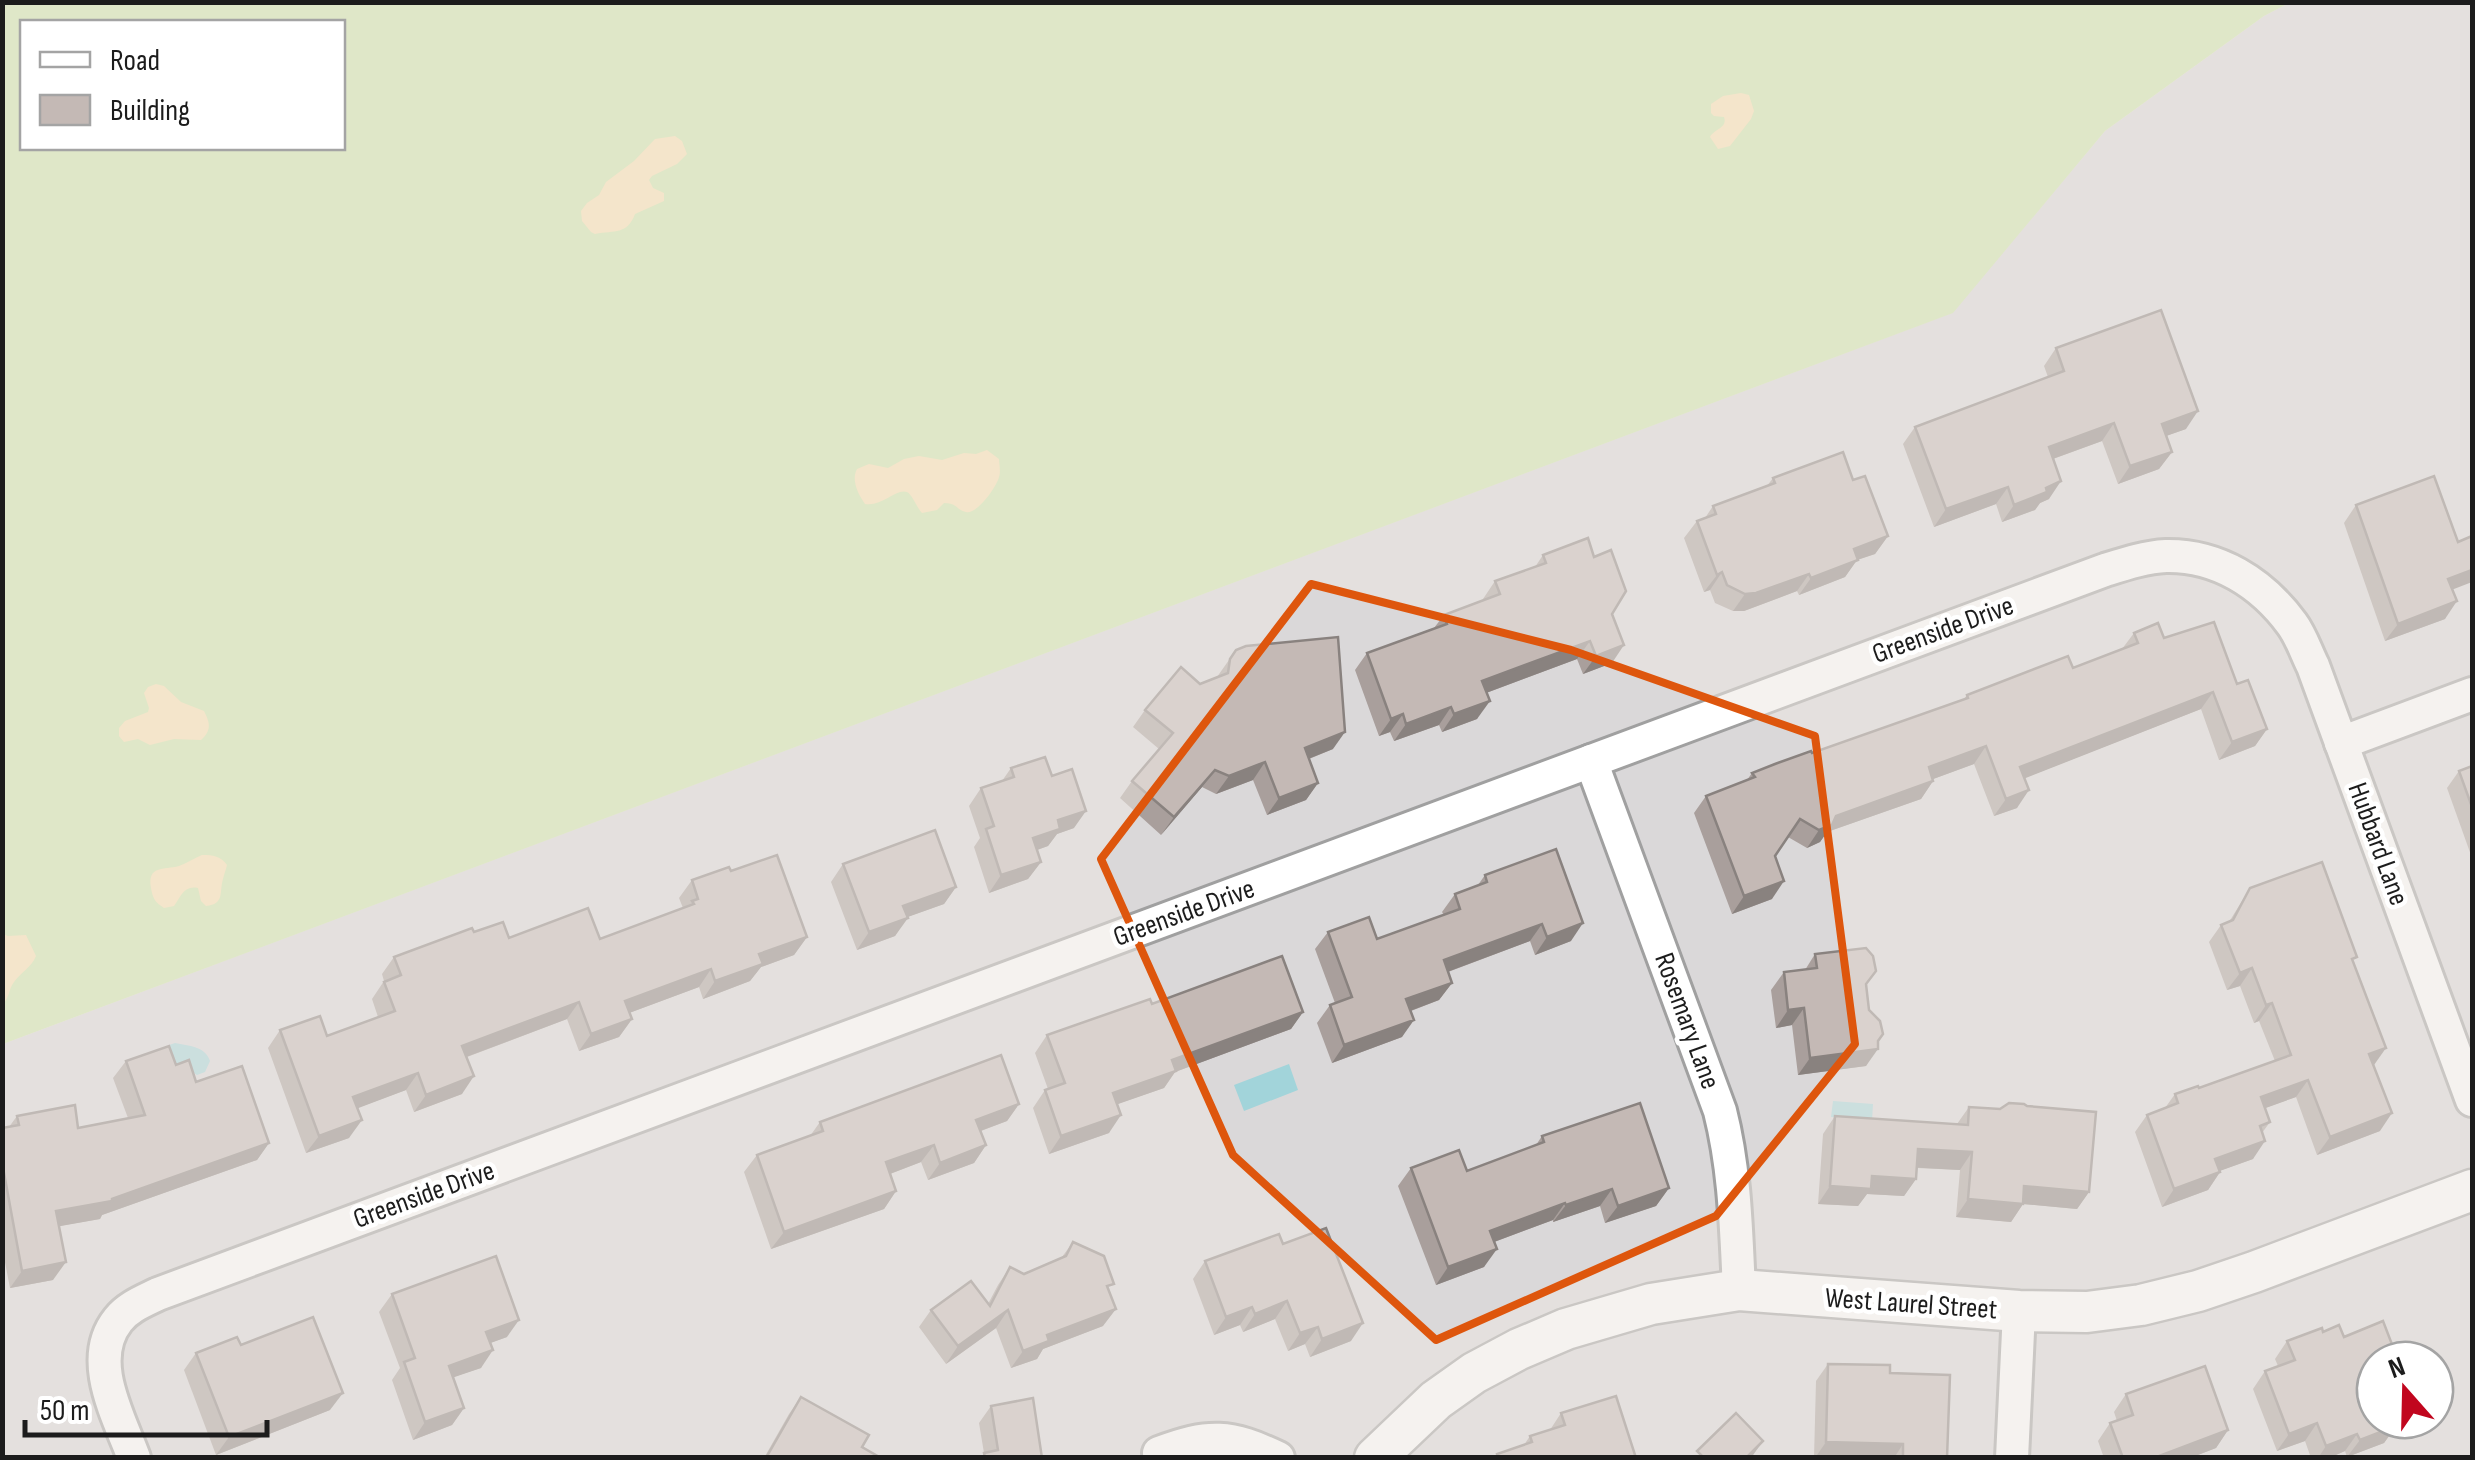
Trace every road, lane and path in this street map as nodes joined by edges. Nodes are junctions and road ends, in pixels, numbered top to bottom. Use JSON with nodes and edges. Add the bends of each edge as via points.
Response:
{"nodes":[{"id":1,"x":2269,"y":596,"type":"joint"},
{"id":2,"x":2472,"y":694,"type":"edge"},
{"id":3,"x":2341,"y":743,"type":"junction"},
{"id":4,"x":1591,"y":761,"type":"junction"},
{"id":5,"x":2472,"y":1100,"type":"edge"},
{"id":6,"x":2472,"y":1190,"type":"edge"},
{"id":7,"x":1739,"y":1290,"type":"junction"},
{"id":8,"x":2019,"y":1311,"type":"junction"},
{"id":9,"x":1159,"y":1452,"type":"dead end"},
{"id":10,"x":134,"y":1458,"type":"edge"},
{"id":11,"x":1278,"y":1458,"type":"edge"},
{"id":12,"x":1375,"y":1458,"type":"edge"},
{"id":13,"x":2012,"y":1458,"type":"edge"}],
"edges":[{"from":1,"to":3,"type":"street","name":"Hubbard Lane","via":[[2294,626]]},
{"from":1,"to":4,"type":"street","name":"Greenside Drive","via":[[2218,565],[2164,556],[2134,561]]},
{"from":2,"to":3,"type":"street"},
{"from":3,"to":5,"type":"street","name":"Hubbard Lane"},
{"from":4,"to":7,"type":"street","name":"Rosemary Lane","via":[[1720,1110],[1730,1148]]},
{"from":4,"to":10,"type":"street","name":"Greenside Drive","via":[[136,1304],[118,1319],[104,1357]]},
{"from":6,"to":8,"type":"street","name":"West Laurel Street","via":[[2198,1291],[2087,1312]]},
{"from":7,"to":8,"type":"street","name":"West Laurel Street"},
{"from":7,"to":12,"type":"street","name":"West Laurel Street","via":[[1608,1316],[1519,1349],[1436,1400]]},
{"from":8,"to":13,"type":"street"},
{"from":9,"to":11,"type":"street","via":[[1220,1438]]}]}
